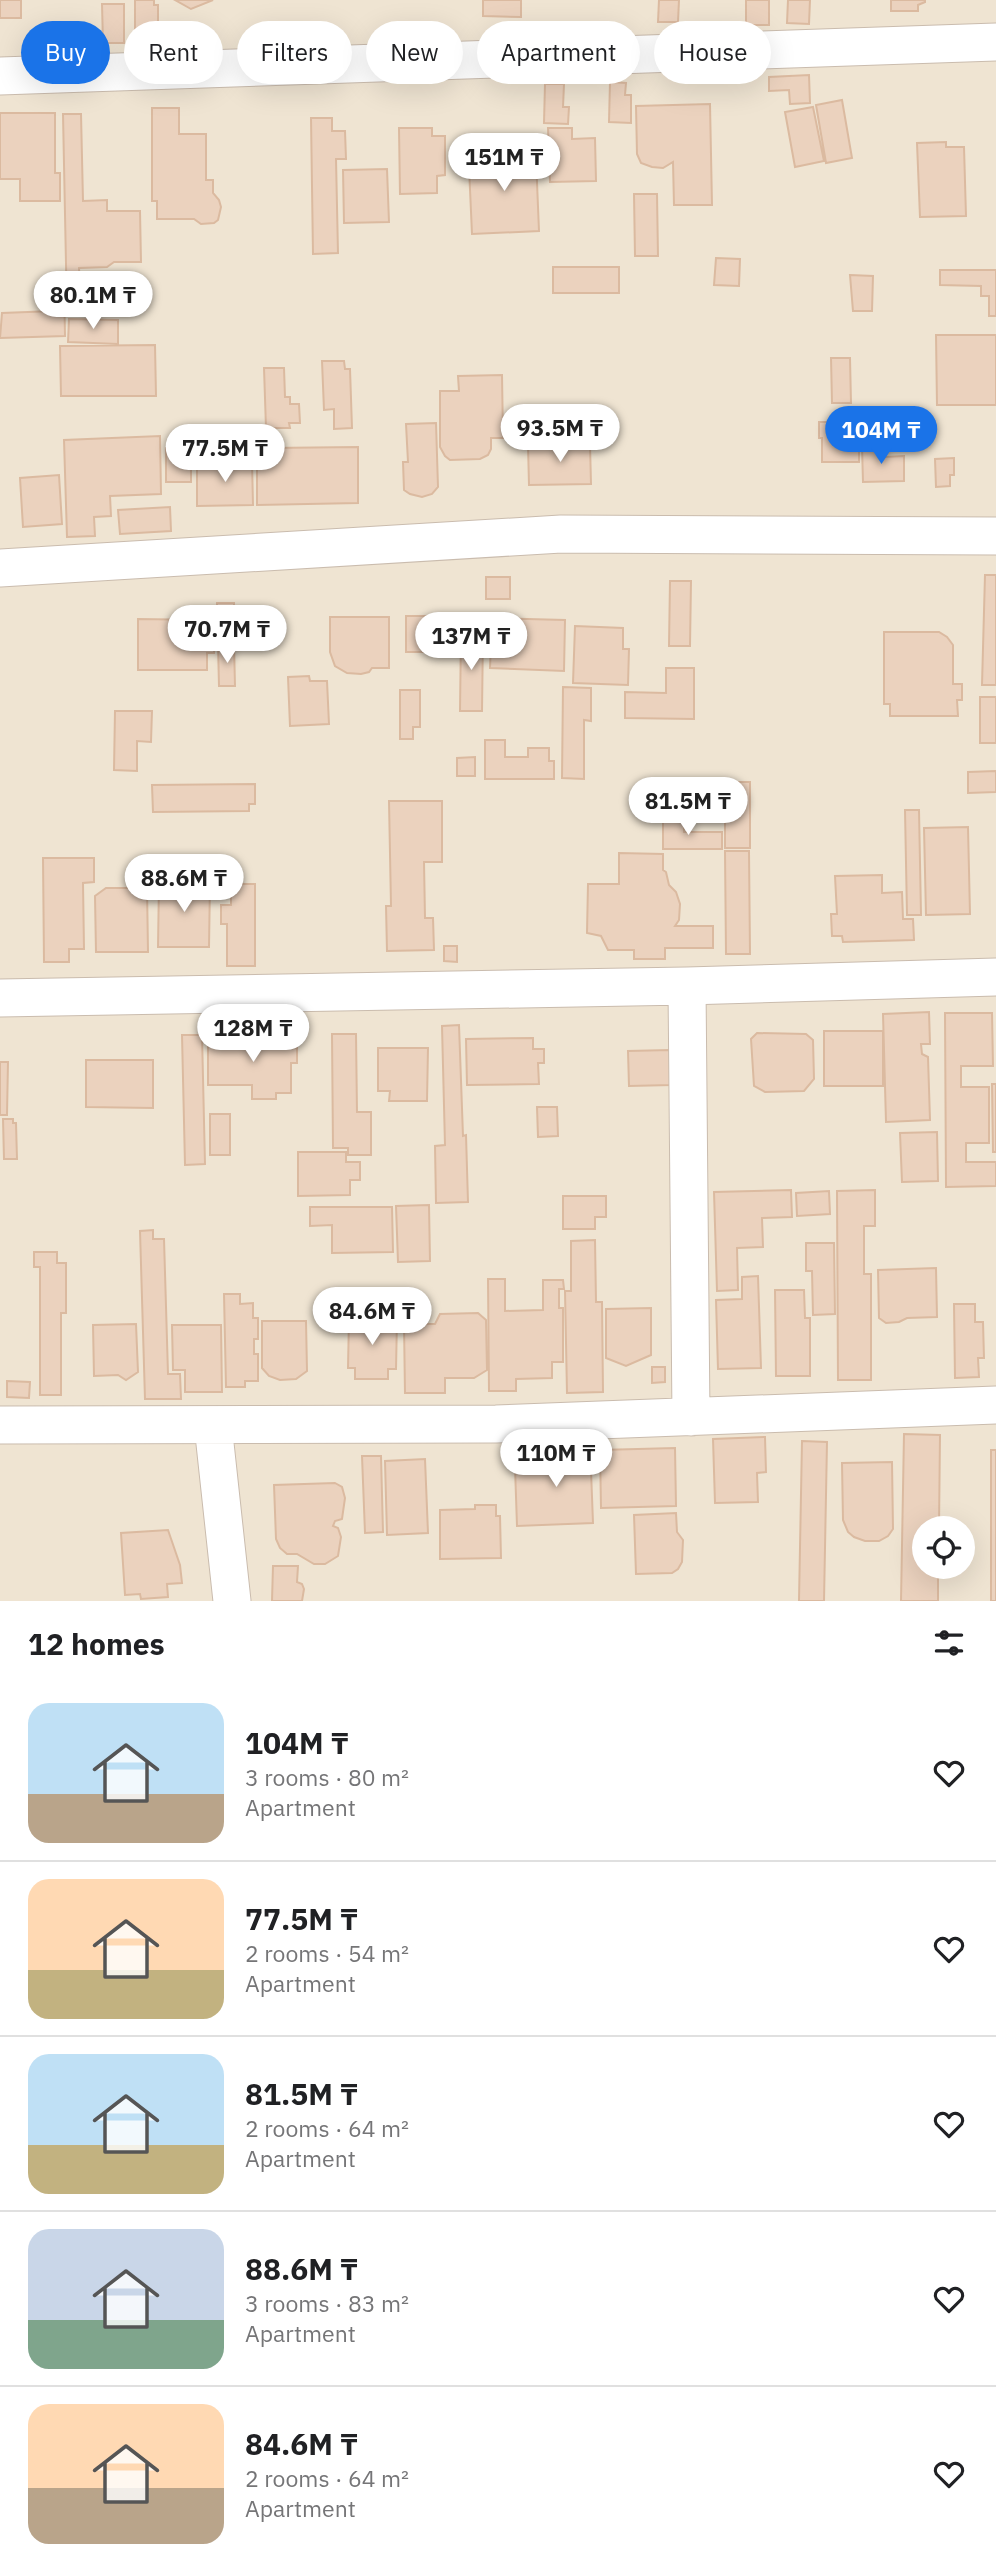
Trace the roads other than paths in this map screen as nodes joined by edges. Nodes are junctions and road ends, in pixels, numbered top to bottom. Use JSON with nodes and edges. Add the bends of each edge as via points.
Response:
{"nodes":[{"id":1,"x":996,"y":42,"type":"edge"},
{"id":2,"x":0,"y":76,"type":"edge"},
{"id":3,"x":996,"y":536,"type":"edge"},
{"id":4,"x":0,"y":568,"type":"edge"},
{"id":5,"x":996,"y":977,"type":"edge"},
{"id":6,"x":687,"y":986,"type":"junction"},
{"id":7,"x":0,"y":998,"type":"edge"},
{"id":8,"x":996,"y":1405,"type":"edge"},
{"id":9,"x":691,"y":1417,"type":"junction"},
{"id":10,"x":0,"y":1425,"type":"edge"},
{"id":11,"x":213,"y":1425,"type":"junction"},
{"id":12,"x":232,"y":1601,"type":"edge"}],
"edges":[{"from":1,"to":2,"type":"street"},
{"from":3,"to":4,"type":"street","via":[[561,534]]},
{"from":5,"to":6,"type":"street"},
{"from":6,"to":7,"type":"street"},
{"from":6,"to":9,"type":"street"},
{"from":8,"to":9,"type":"street"},
{"from":9,"to":11,"type":"street","via":[[496,1424]]},
{"from":10,"to":11,"type":"street"},
{"from":11,"to":12,"type":"street"}]}
